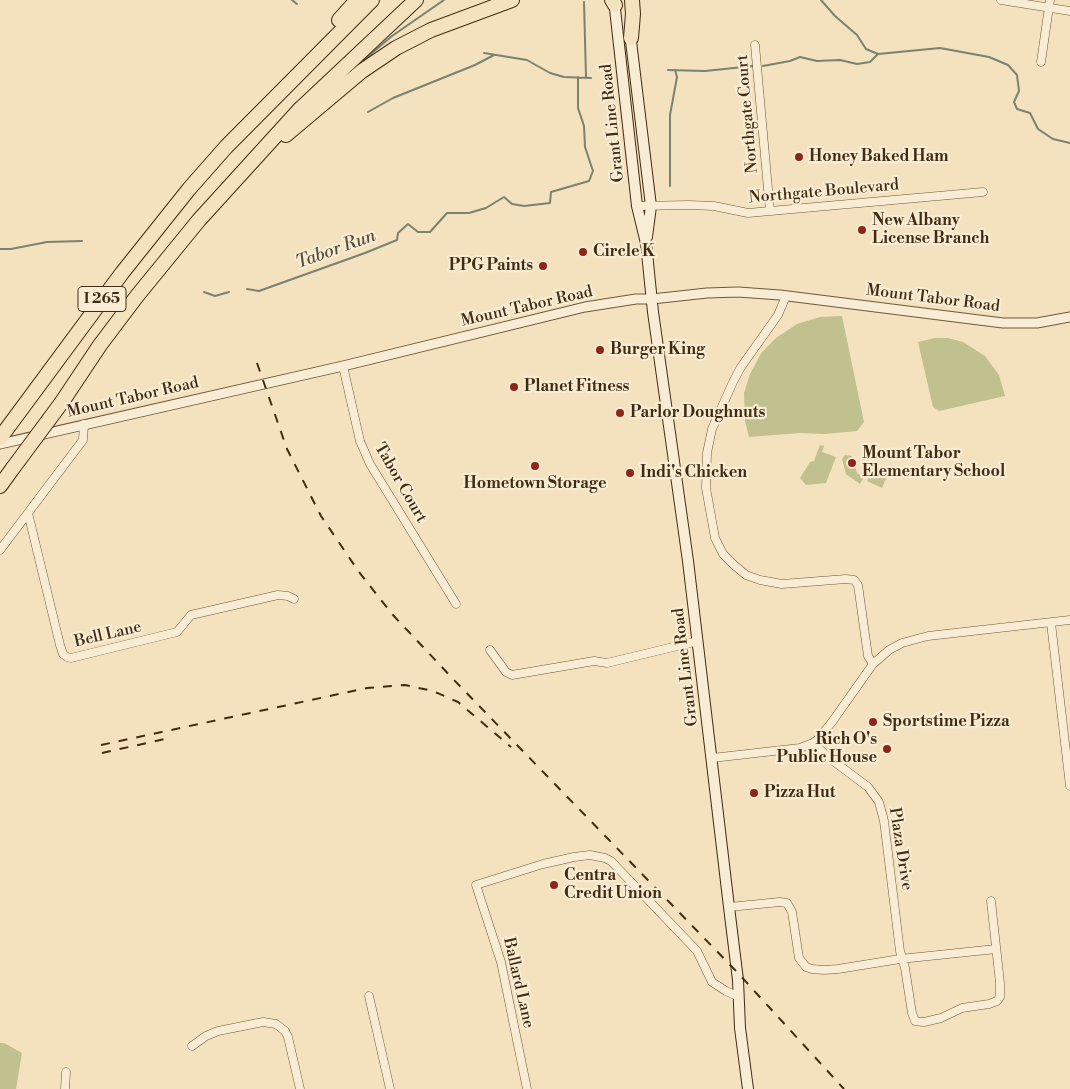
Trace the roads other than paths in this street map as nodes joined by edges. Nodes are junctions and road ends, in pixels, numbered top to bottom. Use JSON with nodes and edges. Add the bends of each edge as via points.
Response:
{"nodes":[{"id":1,"x":357,"y":0,"type":"edge"},
{"id":2,"x":372,"y":0,"type":"edge"},
{"id":3,"x":416,"y":0,"type":"edge"},
{"id":4,"x":512,"y":0,"type":"edge"},
{"id":5,"x":632,"y":0,"type":"edge"},
{"id":6,"x":1001,"y":0,"type":"edge"},
{"id":7,"x":617,"y":1,"type":"edge"},
{"id":8,"x":1049,"y":4,"type":"edge"},
{"id":9,"x":1070,"y":12,"type":"edge"},
{"id":10,"x":631,"y":38,"type":"junction"},
{"id":11,"x":755,"y":45,"type":"dead end"},
{"id":12,"x":1041,"y":62,"type":"dead end"},
{"id":13,"x":263,"y":108,"type":"junction"},
{"id":14,"x":235,"y":180,"type":"junction"},
{"id":15,"x":983,"y":192,"type":"dead end"},
{"id":16,"x":637,"y":206,"type":"junction"},
{"id":17,"x":651,"y":206,"type":"junction"},
{"id":18,"x":770,"y":210,"type":"junction"},
{"id":19,"x":646,"y":243,"type":"junction"},
{"id":20,"x":786,"y":296,"type":"junction"},
{"id":21,"x":652,"y":299,"type":"junction"},
{"id":22,"x":1070,"y":317,"type":"edge"},
{"id":23,"x":343,"y":366,"type":"junction"},
{"id":24,"x":84,"y":424,"type":"junction"},
{"id":25,"x":0,"y":438,"type":"edge"},
{"id":26,"x":0,"y":444,"type":"edge"},
{"id":27,"x":0,"y":486,"type":"edge"},
{"id":28,"x":28,"y":513,"type":"junction"},
{"id":29,"x":0,"y":550,"type":"edge"},
{"id":30,"x":294,"y":599,"type":"dead end"},
{"id":31,"x":456,"y":604,"type":"dead end"},
{"id":32,"x":1070,"y":620,"type":"edge"},
{"id":33,"x":1050,"y":622,"type":"junction"},
{"id":34,"x":698,"y":641,"type":"junction"},
{"id":35,"x":490,"y":650,"type":"dead end"},
{"id":36,"x":873,"y":664,"type":"junction"},
{"id":37,"x":813,"y":743,"type":"junction"},
{"id":38,"x":712,"y":758,"type":"junction"},
{"id":39,"x":1070,"y":786,"type":"edge"},
{"id":40,"x":991,"y":901,"type":"dead end"},
{"id":41,"x":729,"y":906,"type":"junction"},
{"id":42,"x":996,"y":949,"type":"junction"},
{"id":43,"x":902,"y":959,"type":"junction"},
{"id":44,"x":369,"y":996,"type":"dead end"},
{"id":45,"x":737,"y":996,"type":"junction"},
{"id":46,"x":192,"y":1046,"type":"dead end"},
{"id":47,"x":66,"y":1072,"type":"dead end"},
{"id":48,"x":65,"y":1089,"type":"edge"},
{"id":49,"x":300,"y":1089,"type":"edge"},
{"id":50,"x":390,"y":1089,"type":"edge"},
{"id":51,"x":527,"y":1089,"type":"edge"},
{"id":52,"x":748,"y":1089,"type":"edge"}],
"edges":[{"from":1,"to":13,"type":"highway"},
{"from":2,"to":13,"type":"highway","number":"I 265"},
{"from":3,"to":14,"type":"highway","number":"I 265","via":[[300,109]]},
{"from":4,"to":14,"type":"highway","via":[[431,30],[388,53],[318,107]]},
{"from":5,"to":10,"type":"highway"},
{"from":6,"to":8,"type":"street"},
{"from":7,"to":10,"type":"main road","name":"Grant Line Road"},
{"from":7,"to":16,"type":"main road","name":"Grant Line Road"},
{"from":8,"to":9,"type":"street"},
{"from":8,"to":12,"type":"street"},
{"from":10,"to":17,"type":"main road","name":"Grant Line Road"},
{"from":11,"to":18,"type":"street","name":"Northgate Court"},
{"from":13,"to":25,"type":"highway","number":"I 265","via":[[189,190],[122,273]]},
{"from":14,"to":27,"type":"highway","number":"I 265","bridge":true,"via":[[137,296]]},
{"from":15,"to":18,"type":"street","name":"Northgate Boulevard"},
{"from":16,"to":17,"type":"street","name":"Northgate Boulevard"},
{"from":16,"to":19,"type":"main road","name":"Grant Line Road"},
{"from":17,"to":18,"type":"street","name":"Northgate Boulevard","via":[[714,206],[748,213]]},
{"from":17,"to":19,"type":"main road","name":"Grant Line Road"},
{"from":19,"to":21,"type":"main road","name":"Grant Line Road"},
{"from":20,"to":21,"type":"street","name":"Mount Tabor Road","via":[[726,292]]},
{"from":20,"to":22,"type":"street","name":"Mount Tabor Road","via":[[1003,323],[1037,323]]},
{"from":20,"to":36,"type":"street","via":[[778,315],[741,367],[712,429],[706,488],[715,538],[723,554],[734,565],[746,575],[760,580],[782,584],[854,580],[858,585],[868,656]]},
{"from":21,"to":23,"type":"street","name":"Mount Tabor Road","via":[[585,307]]},
{"from":21,"to":34,"type":"main road","name":"Grant Line Road"},
{"from":23,"to":24,"type":"street","name":"Mount Tabor Road"},
{"from":23,"to":31,"type":"street","name":"Tabor Court","via":[[367,458]]},
{"from":24,"to":26,"type":"street","name":"Mount Tabor Road"},
{"from":24,"to":28,"type":"street","via":[[83,440]]},
{"from":28,"to":29,"type":"street"},
{"from":28,"to":30,"type":"street","name":"Bell Lane","via":[[60,645],[67,657],[177,632],[191,615],[278,595]]},
{"from":32,"to":33,"type":"street"},
{"from":33,"to":36,"type":"street","via":[[928,636],[902,643]]},
{"from":33,"to":39,"type":"street"},
{"from":34,"to":35,"type":"street","via":[[607,663],[594,661],[512,675],[506,672]]},
{"from":34,"to":38,"type":"main road","name":"Grant Line Road"},
{"from":36,"to":37,"type":"street"},
{"from":37,"to":38,"type":"street","via":[[800,748]]},
{"from":37,"to":43,"type":"street","name":"Plaza Drive","via":[[868,787],[879,802]]},
{"from":38,"to":41,"type":"main road","name":"Grant Line Road"},
{"from":40,"to":42,"type":"street","name":"Plaza Drive"},
{"from":41,"to":43,"type":"street","via":[[787,903],[792,912],[799,958],[812,969]]},
{"from":41,"to":45,"type":"main road","name":"Grant Line Road"},
{"from":42,"to":43,"type":"street"},
{"from":42,"to":43,"type":"street","name":"Plaza Drive","via":[[1001,993],[997,1000],[917,1023],[913,1018]]},
{"from":44,"to":50,"type":"street"},
{"from":45,"to":51,"type":"street","name":"Ballard Lane","via":[[712,982],[697,951],[605,858],[590,855],[574,857],[476,885],[501,962]]},
{"from":45,"to":52,"type":"main road","name":"Grant Line Road"},
{"from":46,"to":49,"type":"street","via":[[218,1031],[263,1022],[276,1024],[288,1037]]},
{"from":47,"to":48,"type":"street"}]}
